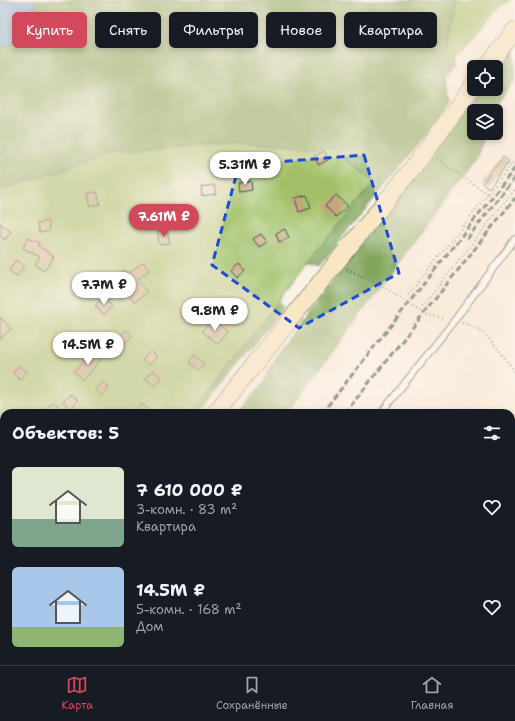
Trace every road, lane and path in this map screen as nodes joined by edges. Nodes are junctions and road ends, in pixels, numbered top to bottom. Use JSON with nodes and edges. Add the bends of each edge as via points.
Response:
{"nodes":[{"id":1,"x":515,"y":30,"type":"edge"},
{"id":2,"x":492,"y":60,"type":"edge"},
{"id":3,"x":467,"y":94,"type":"edge"},
{"id":4,"x":425,"y":151,"type":"junction"},
{"id":5,"x":515,"y":160,"type":"edge"},
{"id":6,"x":515,"y":189,"type":"edge"},
{"id":7,"x":488,"y":194,"type":"junction"},
{"id":8,"x":515,"y":239,"type":"edge"},
{"id":9,"x":336,"y":263,"type":"junction"},
{"id":10,"x":408,"y":295,"type":"dead end"},
{"id":11,"x":422,"y":307,"type":"dead end"},
{"id":12,"x":454,"y":321,"type":"junction"},
{"id":13,"x":515,"y":372,"type":"edge"},
{"id":14,"x":218,"y":409,"type":"edge"},
{"id":15,"x":384,"y":409,"type":"edge"}],
"edges":[{"from":1,"to":2,"type":"street"},
{"from":3,"to":4,"type":"street"},
{"from":4,"to":7,"type":"path"},
{"from":4,"to":9,"type":"street"},
{"from":5,"to":7,"type":"path"},
{"from":6,"to":11,"type":"path"},
{"from":7,"to":10,"type":"path"},
{"from":8,"to":12,"type":"lane"},
{"from":9,"to":12,"type":"path","via":[[384,287],[424,314]]},
{"from":9,"to":14,"type":"street"},
{"from":12,"to":13,"type":"path","via":[[471,324],[485,334]]},
{"from":12,"to":15,"type":"lane"}]}
